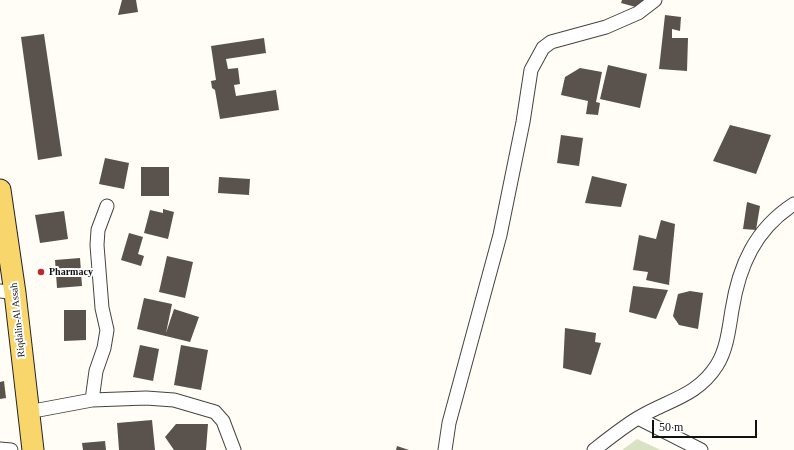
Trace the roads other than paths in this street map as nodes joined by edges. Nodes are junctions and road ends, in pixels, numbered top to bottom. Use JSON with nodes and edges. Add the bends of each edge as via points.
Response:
{"nodes":[{"id":1,"x":655,"y":0,"type":"edge"},
{"id":2,"x":0,"y":190,"type":"edge"},
{"id":3,"x":794,"y":204,"type":"edge"},
{"id":4,"x":107,"y":206,"type":"dead end"},
{"id":5,"x":8,"y":292,"type":"edge"},
{"id":6,"x":92,"y":400,"type":"junction"},
{"id":7,"x":28,"y":412,"type":"junction"},
{"id":8,"x":638,"y":418,"type":"junction"},
{"id":9,"x":0,"y":449,"type":"edge"},
{"id":10,"x":11,"y":450,"type":"edge"},
{"id":11,"x":33,"y":450,"type":"edge"},
{"id":12,"x":234,"y":450,"type":"edge"},
{"id":13,"x":445,"y":450,"type":"edge"},
{"id":14,"x":594,"y":450,"type":"edge"},
{"id":15,"x":701,"y":450,"type":"edge"}],
"edges":[{"from":1,"to":13,"type":"street","via":[[638,12],[606,26],[551,42],[543,48],[531,70],[500,235],[449,423]]},
{"from":2,"to":5,"type":"main road","name":"Riqdalin-Al Assah"},
{"from":3,"to":8,"type":"street","via":[[764,228],[752,245],[737,288],[724,351],[718,365],[696,390]]},
{"from":4,"to":6,"type":"street","via":[[98,230],[97,245],[102,308],[107,330],[96,371]]},
{"from":5,"to":7,"type":"main road","name":"Riqdalin-Al Assah"},
{"from":6,"to":7,"type":"street"},
{"from":6,"to":12,"type":"street","via":[[174,400],[215,412],[223,421]]},
{"from":7,"to":11,"type":"main road","name":"Riqdalin-Al Assah"},
{"from":8,"to":14,"type":"street"},
{"from":8,"to":15,"type":"street"},
{"from":9,"to":10,"type":"street"}]}
